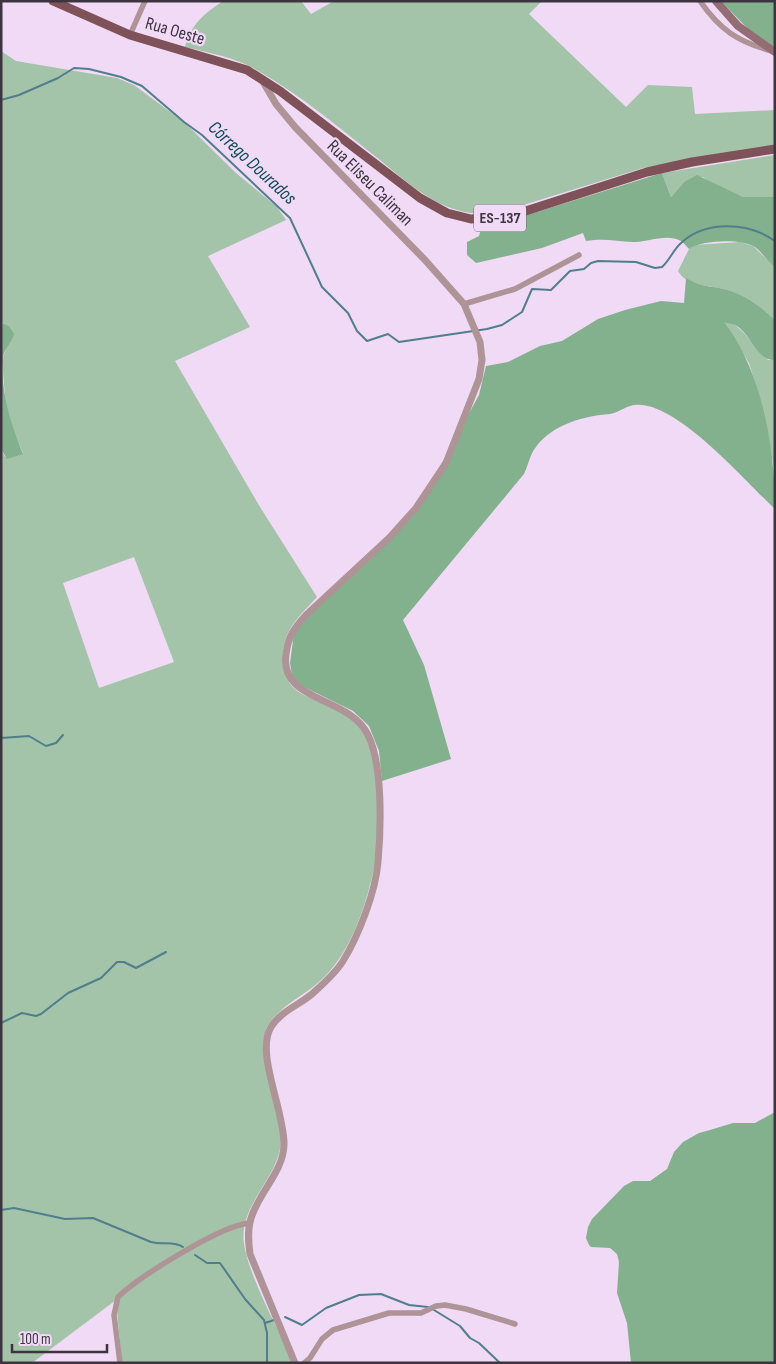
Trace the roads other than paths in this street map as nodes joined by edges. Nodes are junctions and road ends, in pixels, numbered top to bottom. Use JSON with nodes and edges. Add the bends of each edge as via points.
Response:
{"nodes":[{"id":1,"x":52,"y":1,"type":"edge"},
{"id":2,"x":146,"y":1,"type":"edge"},
{"id":3,"x":700,"y":1,"type":"edge"},
{"id":4,"x":716,"y":1,"type":"edge"},
{"id":5,"x":130,"y":35,"type":"junction"},
{"id":6,"x":774,"y":52,"type":"edge"},
{"id":7,"x":261,"y":78,"type":"junction"},
{"id":8,"x":775,"y":149,"type":"edge"},
{"id":9,"x":579,"y":255,"type":"dead end"},
{"id":10,"x":464,"y":304,"type":"junction"},
{"id":11,"x":249,"y":1223,"type":"junction"},
{"id":12,"x":515,"y":1324,"type":"dead end"},
{"id":13,"x":120,"y":1363,"type":"edge"},
{"id":14,"x":295,"y":1363,"type":"edge"},
{"id":15,"x":304,"y":1363,"type":"edge"}],
"edges":[{"from":1,"to":5,"type":"main road","name":"Rua Oeste","number":"ES-137"},
{"from":2,"to":5,"type":"street"},
{"from":3,"to":6,"type":"street","via":[[730,35],[747,45]]},
{"from":4,"to":6,"type":"main road","via":[[738,26]]},
{"from":5,"to":7,"type":"main road","name":"Rua Oeste","number":"ES-137","via":[[235,65]]},
{"from":7,"to":8,"type":"main road","number":"ES-137","via":[[420,198],[447,213],[471,219],[510,216],[647,172]]},
{"from":7,"to":10,"type":"street","name":"Rua Eliseu Caliman","via":[[276,104],[306,139]]},
{"from":9,"to":10,"type":"street","via":[[515,289]]},
{"from":10,"to":11,"type":"street","name":"Rua Eliseu Caliman","via":[[476,331],[482,360],[479,379],[446,463],[416,508],[389,538],[306,615],[294,628],[288,642],[285,660],[294,685],[348,712],[368,735],[377,771],[379,850],[376,881],[343,961],[331,977],[278,1018],[270,1028],[266,1054],[280,1111],[284,1146],[276,1172]]},
{"from":11,"to":13,"type":"street","via":[[225,1229],[191,1248],[118,1297],[114,1315]]},
{"from":11,"to":14,"type":"street","via":[[250,1254]]},
{"from":12,"to":15,"type":"street","via":[[445,1305],[420,1313],[389,1314],[333,1330]]}]}
